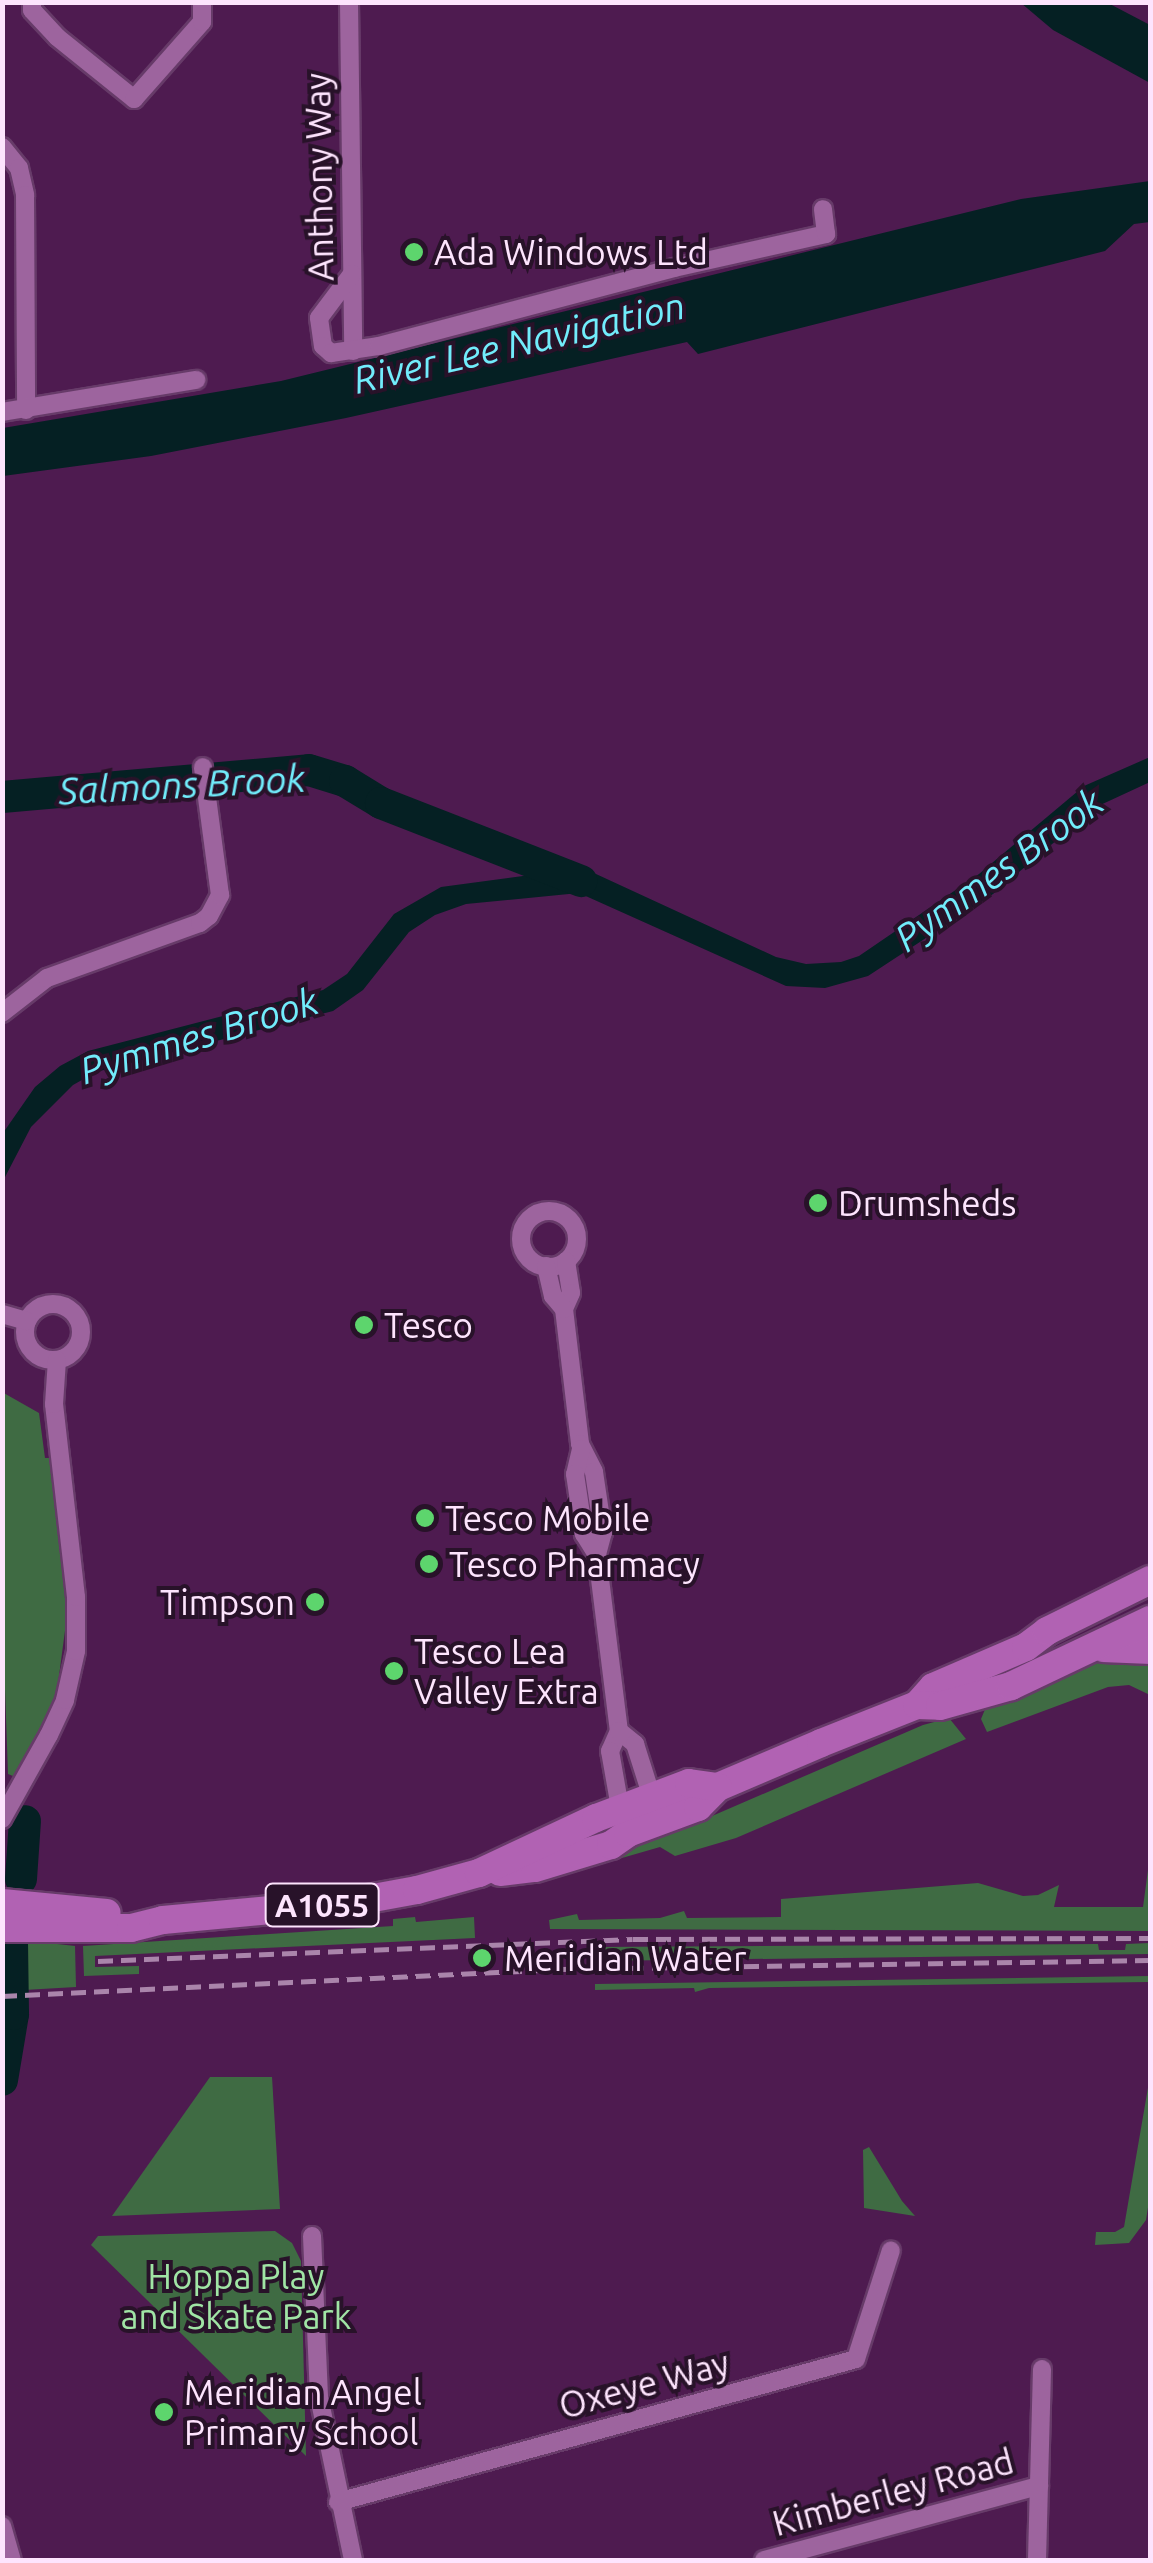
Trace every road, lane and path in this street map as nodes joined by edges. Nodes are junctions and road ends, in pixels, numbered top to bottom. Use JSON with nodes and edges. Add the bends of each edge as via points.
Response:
{"nodes":[{"id":1,"x":32,"y":2,"type":"edge"},
{"id":2,"x":202,"y":2,"type":"edge"},
{"id":3,"x":349,"y":2,"type":"edge"},
{"id":4,"x":2,"y":147,"type":"edge"},
{"id":5,"x":823,"y":209,"type":"dead end"},
{"id":6,"x":352,"y":274,"type":"junction"},
{"id":7,"x":354,"y":351,"type":"junction"},
{"id":8,"x":196,"y":380,"type":"dead end"},
{"id":9,"x":26,"y":410,"type":"junction"},
{"id":10,"x":2,"y":412,"type":"edge"},
{"id":11,"x":204,"y":774,"type":"dead end"},
{"id":12,"x":2,"y":1013,"type":"edge"},
{"id":13,"x":566,"y":1261,"type":"junction"},
{"id":14,"x":546,"y":1266,"type":"junction"},
{"id":15,"x":564,"y":1309,"type":"junction"},
{"id":16,"x":2,"y":1314,"type":"edge"},
{"id":17,"x":28,"y":1321,"type":"junction"},
{"id":18,"x":57,"y":1360,"type":"junction"},
{"id":19,"x":1150,"y":1580,"type":"edge"},
{"id":20,"x":1148,"y":1631,"type":"edge"},
{"id":21,"x":1026,"y":1647,"type":"junction"},
{"id":22,"x":917,"y":1705,"type":"junction"},
{"id":23,"x":619,"y":1731,"type":"junction"},
{"id":24,"x":718,"y":1787,"type":"junction"},
{"id":25,"x":653,"y":1796,"type":"junction"},
{"id":26,"x":4,"y":1817,"type":"edge"},
{"id":27,"x":633,"y":1823,"type":"junction"},
{"id":28,"x":2,"y":1903,"type":"edge"},
{"id":29,"x":163,"y":1920,"type":"junction"},
{"id":30,"x":2,"y":1928,"type":"edge"},
{"id":31,"x":312,"y":2236,"type":"dead end"},
{"id":32,"x":892,"y":2250,"type":"dead end"},
{"id":33,"x":1042,"y":2369,"type":"dead end"},
{"id":34,"x":1039,"y":2486,"type":"junction"},
{"id":35,"x":338,"y":2502,"type":"junction"},
{"id":36,"x":2,"y":2526,"type":"edge"},
{"id":37,"x":12,"y":2560,"type":"edge"},
{"id":38,"x":353,"y":2560,"type":"edge"},
{"id":39,"x":764,"y":2560,"type":"edge"},
{"id":40,"x":1036,"y":2560,"type":"edge"}],
"edges":[{"from":1,"to":2,"type":"street","via":[[57,36],[134,99],[202,22]]},
{"from":3,"to":6,"type":"street","name":"Anthony Way"},
{"from":4,"to":9,"type":"street","via":[[20,168],[25,195]]},
{"from":5,"to":7,"type":"street","via":[[826,234]]},
{"from":6,"to":7,"type":"street","name":"Anthony Way"},
{"from":6,"to":7,"type":"street","via":[[319,318],[318,332],[332,353]]},
{"from":8,"to":9,"type":"street"},
{"from":9,"to":10,"type":"street"},
{"from":11,"to":12,"type":"street","via":[[220,895],[208,916],[47,978]]},
{"from":13,"to":14,"type":"street"},
{"from":13,"to":14,"type":"street","via":[[577,1239],[572,1223],[560,1213],[543,1212],[526,1224],[522,1242],[528,1256]]},
{"from":13,"to":15,"type":"street","via":[[571,1294]]},
{"from":14,"to":15,"type":"street"},
{"from":15,"to":23,"type":"street","via":[[581,1449],[575,1474],[584,1534],[597,1555]]},
{"from":16,"to":17,"type":"street"},
{"from":17,"to":18,"type":"street","via":[[28,1346]]},
{"from":17,"to":18,"type":"street","via":[[45,1305],[75,1314],[81,1339],[72,1354]]},
{"from":18,"to":26,"type":"street","via":[[54,1404],[76,1651],[65,1700]]},
{"from":19,"to":21,"type":"main road","number":"A1055"},
{"from":20,"to":21,"type":"main road","via":[[1101,1627]]},
{"from":20,"to":22,"type":"main road","number":"A1055","via":[[965,1701]]},
{"from":21,"to":22,"type":"main road","number":"A1055","via":[[932,1687]]},
{"from":22,"to":24,"type":"main road","number":"A1055"},
{"from":23,"to":25,"type":"street","via":[[635,1744]]},
{"from":23,"to":27,"type":"street","via":[[610,1751]]},
{"from":24,"to":25,"type":"main road","number":"A1055","via":[[690,1783]]},
{"from":24,"to":27,"type":"main road","number":"A1055","via":[[698,1807]]},
{"from":25,"to":27,"type":"main road","number":"A1055"},
{"from":27,"to":29,"type":"main road","number":"A1055","via":[[479,1873],[346,1903]]},
{"from":28,"to":29,"type":"main road","number":"A1055"},
{"from":29,"to":30,"type":"main road","number":"A1055","via":[[90,1930]]},
{"from":31,"to":35,"type":"street","via":[[319,2397]]},
{"from":32,"to":35,"type":"street","name":"Oxeye Way","via":[[856,2359]]},
{"from":33,"to":34,"type":"street"},
{"from":34,"to":39,"type":"street","name":"Kimberley Road"},
{"from":34,"to":40,"type":"street"},
{"from":35,"to":38,"type":"street"},
{"from":36,"to":37,"type":"street"}]}
